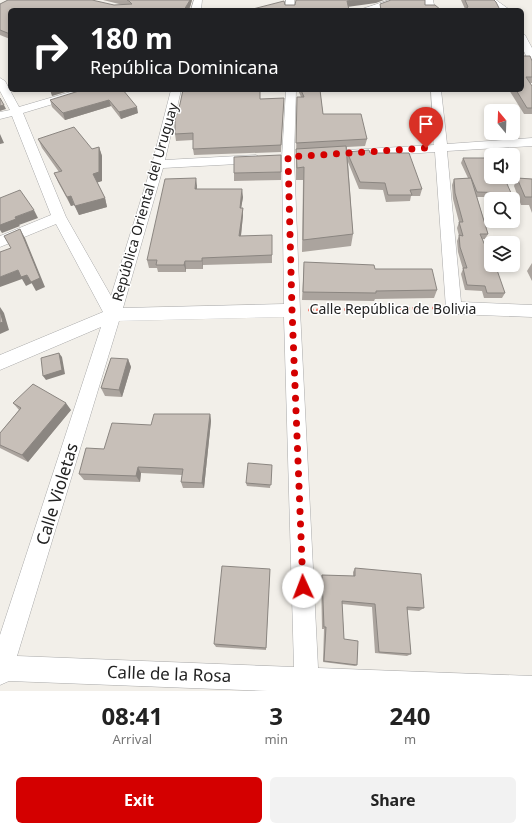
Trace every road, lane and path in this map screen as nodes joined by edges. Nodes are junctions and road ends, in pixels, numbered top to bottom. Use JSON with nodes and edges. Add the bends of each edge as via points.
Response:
{"nodes":[{"id":1,"x":399,"y":0,"type":"edge"},
{"id":2,"x":490,"y":0,"type":"edge"},
{"id":3,"x":371,"y":8,"type":"edge"},
{"id":4,"x":502,"y":8,"type":"edge"},
{"id":5,"x":524,"y":41,"type":"edge"},
{"id":6,"x":532,"y":58,"type":"edge"},
{"id":7,"x":0,"y":81,"type":"edge"},
{"id":8,"x":82,"y":92,"type":"edge"},
{"id":9,"x":176,"y":92,"type":"edge"},
{"id":10,"x":291,"y":92,"type":"edge"},
{"id":11,"x":436,"y":92,"type":"edge"},
{"id":12,"x":16,"y":111,"type":"junction"},
{"id":13,"x":0,"y":116,"type":"edge"},
{"id":14,"x":532,"y":142,"type":"edge"},
{"id":15,"x":441,"y":148,"type":"junction"},
{"id":16,"x":334,"y":154,"type":"edge"},
{"id":17,"x":304,"y":156,"type":"edge"},
{"id":18,"x":288,"y":157,"type":"junction"},
{"id":19,"x":158,"y":164,"type":"junction"},
{"id":20,"x":59,"y":216,"type":"junction"},
{"id":21,"x":0,"y":242,"type":"edge"},
{"id":22,"x":454,"y":308,"type":"junction"},
{"id":23,"x":292,"y":310,"type":"junction"},
{"id":24,"x":532,"y":311,"type":"edge"},
{"id":25,"x":113,"y":315,"type":"junction"},
{"id":26,"x":0,"y":363,"type":"edge"},
{"id":27,"x":1,"y":668,"type":"edge"},
{"id":28,"x":307,"y":685,"type":"edge"},
{"id":29,"x":532,"y":690,"type":"edge"}],
"edges":[{"from":1,"to":3,"type":"street"},
{"from":2,"to":4,"type":"street"},
{"from":5,"to":6,"type":"street"},
{"from":7,"to":12,"type":"street"},
{"from":8,"to":12,"type":"street"},
{"from":9,"to":19,"type":"street","name":"República Oriental del Uruguay"},
{"from":10,"to":18,"type":"street"},
{"from":11,"to":15,"type":"street"},
{"from":12,"to":13,"type":"street"},
{"from":12,"to":20,"type":"street"},
{"from":14,"to":15,"type":"street"},
{"from":15,"to":16,"type":"street"},
{"from":15,"to":22,"type":"street"},
{"from":17,"to":18,"type":"street"},
{"from":18,"to":19,"type":"street"},
{"from":18,"to":23,"type":"street"},
{"from":19,"to":25,"type":"street","name":"República Oriental del Uruguay"},
{"from":20,"to":21,"type":"street"},
{"from":20,"to":25,"type":"street"},
{"from":22,"to":23,"type":"path","name":"Calle República de Bolivia"},
{"from":22,"to":24,"type":"street","name":"Calle República de Bolivia"},
{"from":23,"to":25,"type":"street","name":"Calle República de Bolivia"},
{"from":23,"to":28,"type":"street"},
{"from":25,"to":26,"type":"street","name":"Calle República de Bolivia"},
{"from":25,"to":27,"type":"street","name":"Calle Violetas"},
{"from":27,"to":28,"type":"street","name":"Calle de la Rosa"},
{"from":28,"to":29,"type":"street","name":"Calle de la Rosa"}]}
